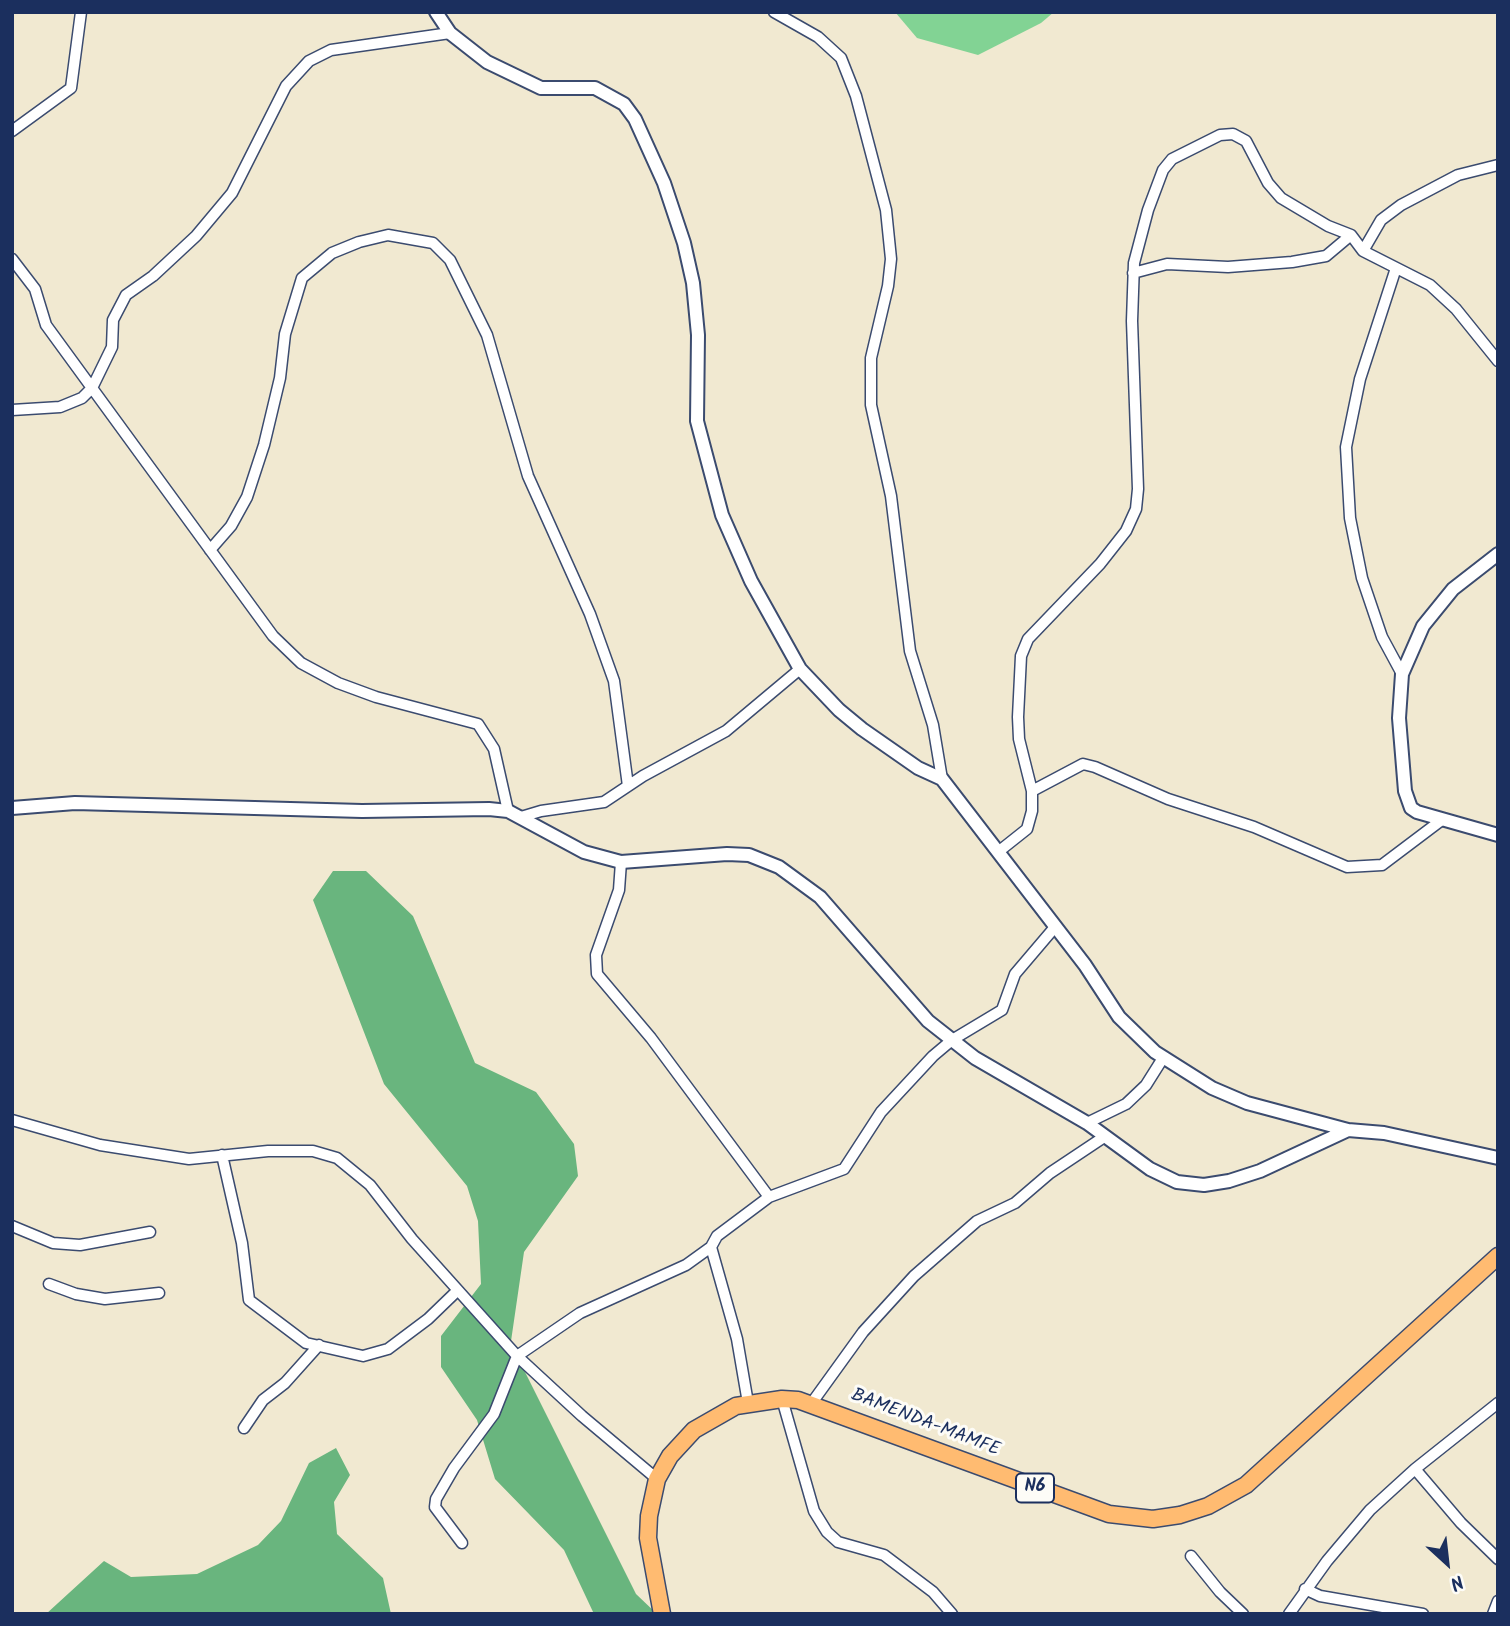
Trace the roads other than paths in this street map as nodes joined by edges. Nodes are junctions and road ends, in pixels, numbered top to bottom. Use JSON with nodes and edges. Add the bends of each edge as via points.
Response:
{"nodes":[{"id":1,"x":81,"y":12,"type":"edge"},
{"id":2,"x":436,"y":12,"type":"edge"},
{"id":3,"x":774,"y":12,"type":"edge"},
{"id":4,"x":450,"y":33,"type":"junction"},
{"id":5,"x":12,"y":131,"type":"edge"},
{"id":6,"x":1498,"y":165,"type":"edge"},
{"id":7,"x":1351,"y":236,"type":"junction"},
{"id":8,"x":1363,"y":251,"type":"junction"},
{"id":9,"x":12,"y":259,"type":"edge"},
{"id":10,"x":1396,"y":268,"type":"junction"},
{"id":11,"x":1133,"y":273,"type":"junction"},
{"id":12,"x":1498,"y":361,"type":"edge"},
{"id":13,"x":92,"y":388,"type":"junction"},
{"id":14,"x":12,"y":410,"type":"edge"},
{"id":15,"x":210,"y":550,"type":"junction"},
{"id":16,"x":1498,"y":554,"type":"edge"},
{"id":17,"x":800,"y":668,"type":"junction"},
{"id":18,"x":1402,"y":674,"type":"junction"},
{"id":19,"x":942,"y":779,"type":"junction"},
{"id":20,"x":628,"y":786,"type":"junction"},
{"id":21,"x":1032,"y":791,"type":"junction"},
{"id":22,"x":12,"y":808,"type":"edge"},
{"id":23,"x":508,"y":811,"type":"junction"},
{"id":24,"x":521,"y":817,"type":"junction"},
{"id":25,"x":1443,"y":819,"type":"junction"},
{"id":26,"x":1498,"y":835,"type":"edge"},
{"id":27,"x":998,"y":852,"type":"junction"},
{"id":28,"x":621,"y":862,"type":"junction"},
{"id":29,"x":1055,"y":927,"type":"junction"},
{"id":30,"x":952,"y":1040,"type":"junction"},
{"id":31,"x":1163,"y":1058,"type":"junction"},
{"id":32,"x":12,"y":1121,"type":"edge"},
{"id":33,"x":1087,"y":1124,"type":"junction"},
{"id":34,"x":1348,"y":1130,"type":"junction"},
{"id":35,"x":1104,"y":1137,"type":"junction"},
{"id":36,"x":222,"y":1156,"type":"junction"},
{"id":37,"x":1496,"y":1156,"type":"edge"},
{"id":38,"x":769,"y":1197,"type":"junction"},
{"id":39,"x":12,"y":1226,"type":"edge"},
{"id":40,"x":150,"y":1232,"type":"dead end"},
{"id":41,"x":711,"y":1247,"type":"junction"},
{"id":42,"x":1498,"y":1255,"type":"edge"},
{"id":43,"x":49,"y":1283,"type":"dead end"},
{"id":44,"x":457,"y":1291,"type":"junction"},
{"id":45,"x":159,"y":1293,"type":"dead end"},
{"id":46,"x":319,"y":1345,"type":"junction"},
{"id":47,"x":517,"y":1356,"type":"junction"},
{"id":48,"x":782,"y":1399,"type":"junction"},
{"id":49,"x":1498,"y":1402,"type":"edge"},
{"id":50,"x":748,"y":1403,"type":"junction"},
{"id":51,"x":811,"y":1404,"type":"junction"},
{"id":52,"x":244,"y":1428,"type":"dead end"},
{"id":53,"x":1415,"y":1469,"type":"junction"},
{"id":54,"x":657,"y":1479,"type":"junction"},
{"id":55,"x":462,"y":1543,"type":"dead end"},
{"id":56,"x":1191,"y":1556,"type":"dead end"},
{"id":57,"x":1498,"y":1559,"type":"edge"},
{"id":58,"x":1305,"y":1589,"type":"junction"},
{"id":59,"x":1498,"y":1601,"type":"edge"},
{"id":60,"x":662,"y":1614,"type":"edge"},
{"id":61,"x":953,"y":1614,"type":"edge"},
{"id":62,"x":1243,"y":1614,"type":"edge"},
{"id":63,"x":1289,"y":1614,"type":"edge"},
{"id":64,"x":1423,"y":1614,"type":"edge"},
{"id":65,"x":1493,"y":1614,"type":"edge"}],
"edges":[{"from":1,"to":5,"type":"street","via":[[71,88]]},
{"from":2,"to":4,"type":"street"},
{"from":3,"to":19,"type":"street","via":[[818,37],[841,58],[856,96],[886,210],[891,259],[871,358],[871,405],[891,496],[910,651],[933,725]]},
{"from":4,"to":13,"type":"street","via":[[331,50],[309,61],[286,86],[232,193],[195,236],[126,295],[113,320],[113,347]]},
{"from":4,"to":17,"type":"street","via":[[487,62],[541,88],[595,88],[610,94],[635,119],[664,183],[693,283],[697,421],[722,515],[751,581]]},
{"from":6,"to":8,"type":"street","via":[[1458,175],[1401,205],[1381,220]]},
{"from":7,"to":8,"type":"street"},
{"from":7,"to":11,"type":"street","via":[[1326,256],[1292,262],[1228,267],[1167,264]]},
{"from":7,"to":11,"type":"street","via":[[1281,198],[1246,141],[1233,134],[1220,135],[1172,159],[1163,170],[1140,235]]},
{"from":8,"to":10,"type":"street"},
{"from":9,"to":13,"type":"street","via":[[35,289],[46,325]]},
{"from":10,"to":12,"type":"street","via":[[1430,285]]},
{"from":10,"to":18,"type":"street","via":[[1360,379],[1346,447],[1350,518],[1362,578],[1382,637]]},
{"from":11,"to":21,"type":"street","via":[[1136,509],[1126,531],[1028,639],[1021,656],[1019,739]]},
{"from":13,"to":14,"type":"street","via":[[60,407]]},
{"from":13,"to":15,"type":"street"},
{"from":15,"to":20,"type":"street","via":[[247,497],[264,445],[287,324],[302,278],[332,253],[359,242],[388,235],[433,243],[450,260],[487,335],[528,476],[590,614],[614,681]]},
{"from":15,"to":23,"type":"street","via":[[273,636],[301,663],[376,697],[478,724],[494,749]]},
{"from":16,"to":18,"type":"street","via":[[1467,576],[1431,615]]},
{"from":17,"to":19,"type":"street","via":[[862,729]]},
{"from":17,"to":20,"type":"street","via":[[726,732]]},
{"from":18,"to":25,"type":"street","via":[[1399,737],[1407,802],[1417,813]]},
{"from":19,"to":27,"type":"street"},
{"from":20,"to":24,"type":"street","via":[[604,802]]},
{"from":21,"to":25,"type":"street","via":[[1083,764],[1348,867],[1382,865]]},
{"from":21,"to":27,"type":"street","via":[[1027,830]]},
{"from":22,"to":23,"type":"street","via":[[75,803]]},
{"from":23,"to":24,"type":"street"},
{"from":24,"to":28,"type":"street","via":[[584,852]]},
{"from":25,"to":26,"type":"street"},
{"from":27,"to":29,"type":"street"},
{"from":28,"to":30,"type":"street","via":[[727,854],[749,855],[779,867],[831,907],[928,1021]]},
{"from":28,"to":38,"type":"street","via":[[619,890],[596,955],[597,974],[651,1038]]},
{"from":29,"to":30,"type":"street","via":[[1015,974],[1002,1010]]},
{"from":29,"to":31,"type":"street","via":[[1119,1017]]},
{"from":30,"to":33,"type":"street"},
{"from":30,"to":38,"type":"street","via":[[881,1112],[844,1169]]},
{"from":31,"to":33,"type":"street","via":[[1126,1104]]},
{"from":31,"to":34,"type":"street","via":[[1212,1088],[1247,1102]]},
{"from":32,"to":36,"type":"street","via":[[100,1145],[189,1159]]},
{"from":33,"to":35,"type":"street"},
{"from":34,"to":35,"type":"street","via":[[1260,1171],[1204,1185],[1177,1182]]},
{"from":34,"to":37,"type":"street"},
{"from":35,"to":51,"type":"street","via":[[1015,1203],[977,1221],[914,1276],[863,1332]]},
{"from":36,"to":44,"type":"street","via":[[313,1151],[337,1158],[370,1185]]},
{"from":36,"to":46,"type":"street","via":[[243,1244],[248,1300],[306,1343]]},
{"from":38,"to":41,"type":"street","via":[[717,1236]]},
{"from":39,"to":40,"type":"street","via":[[53,1242],[80,1245]]},
{"from":41,"to":47,"type":"street","via":[[686,1265],[602,1301]]},
{"from":41,"to":50,"type":"street","via":[[737,1339]]},
{"from":42,"to":51,"type":"highway","name":"BAMENDA-MAMFE","number":"N6","via":[[1247,1485],[1208,1506],[1180,1514],[1153,1519],[1109,1514]]},
{"from":43,"to":45,"type":"street","via":[[105,1299]]},
{"from":44,"to":46,"type":"street","via":[[388,1349],[363,1356]]},
{"from":44,"to":47,"type":"street"},
{"from":46,"to":52,"type":"street","via":[[263,1400]]},
{"from":47,"to":54,"type":"street"},
{"from":47,"to":55,"type":"street","via":[[494,1413],[436,1499],[435,1507]]},
{"from":48,"to":50,"type":"highway","name":"BAMENDA-MAMFE","number":"N6"},
{"from":48,"to":51,"type":"highway","name":"BAMENDA-MAMFE","number":"N6"},
{"from":48,"to":61,"type":"street","via":[[814,1511],[827,1532],[838,1542],[884,1555],[933,1592]]},
{"from":49,"to":53,"type":"street"},
{"from":50,"to":54,"type":"highway","name":"BAMENDA-MAMFE","number":"N6","via":[[694,1430]]},
{"from":53,"to":57,"type":"street"},
{"from":53,"to":58,"type":"street","via":[[1361,1520]]},
{"from":54,"to":60,"type":"highway","name":"BAMENDA-MAMFE","number":"N6","via":[[648,1538]]},
{"from":56,"to":62,"type":"street"},
{"from":58,"to":63,"type":"street"},
{"from":58,"to":64,"type":"street","via":[[1320,1596]]},
{"from":59,"to":65,"type":"street"}]}
